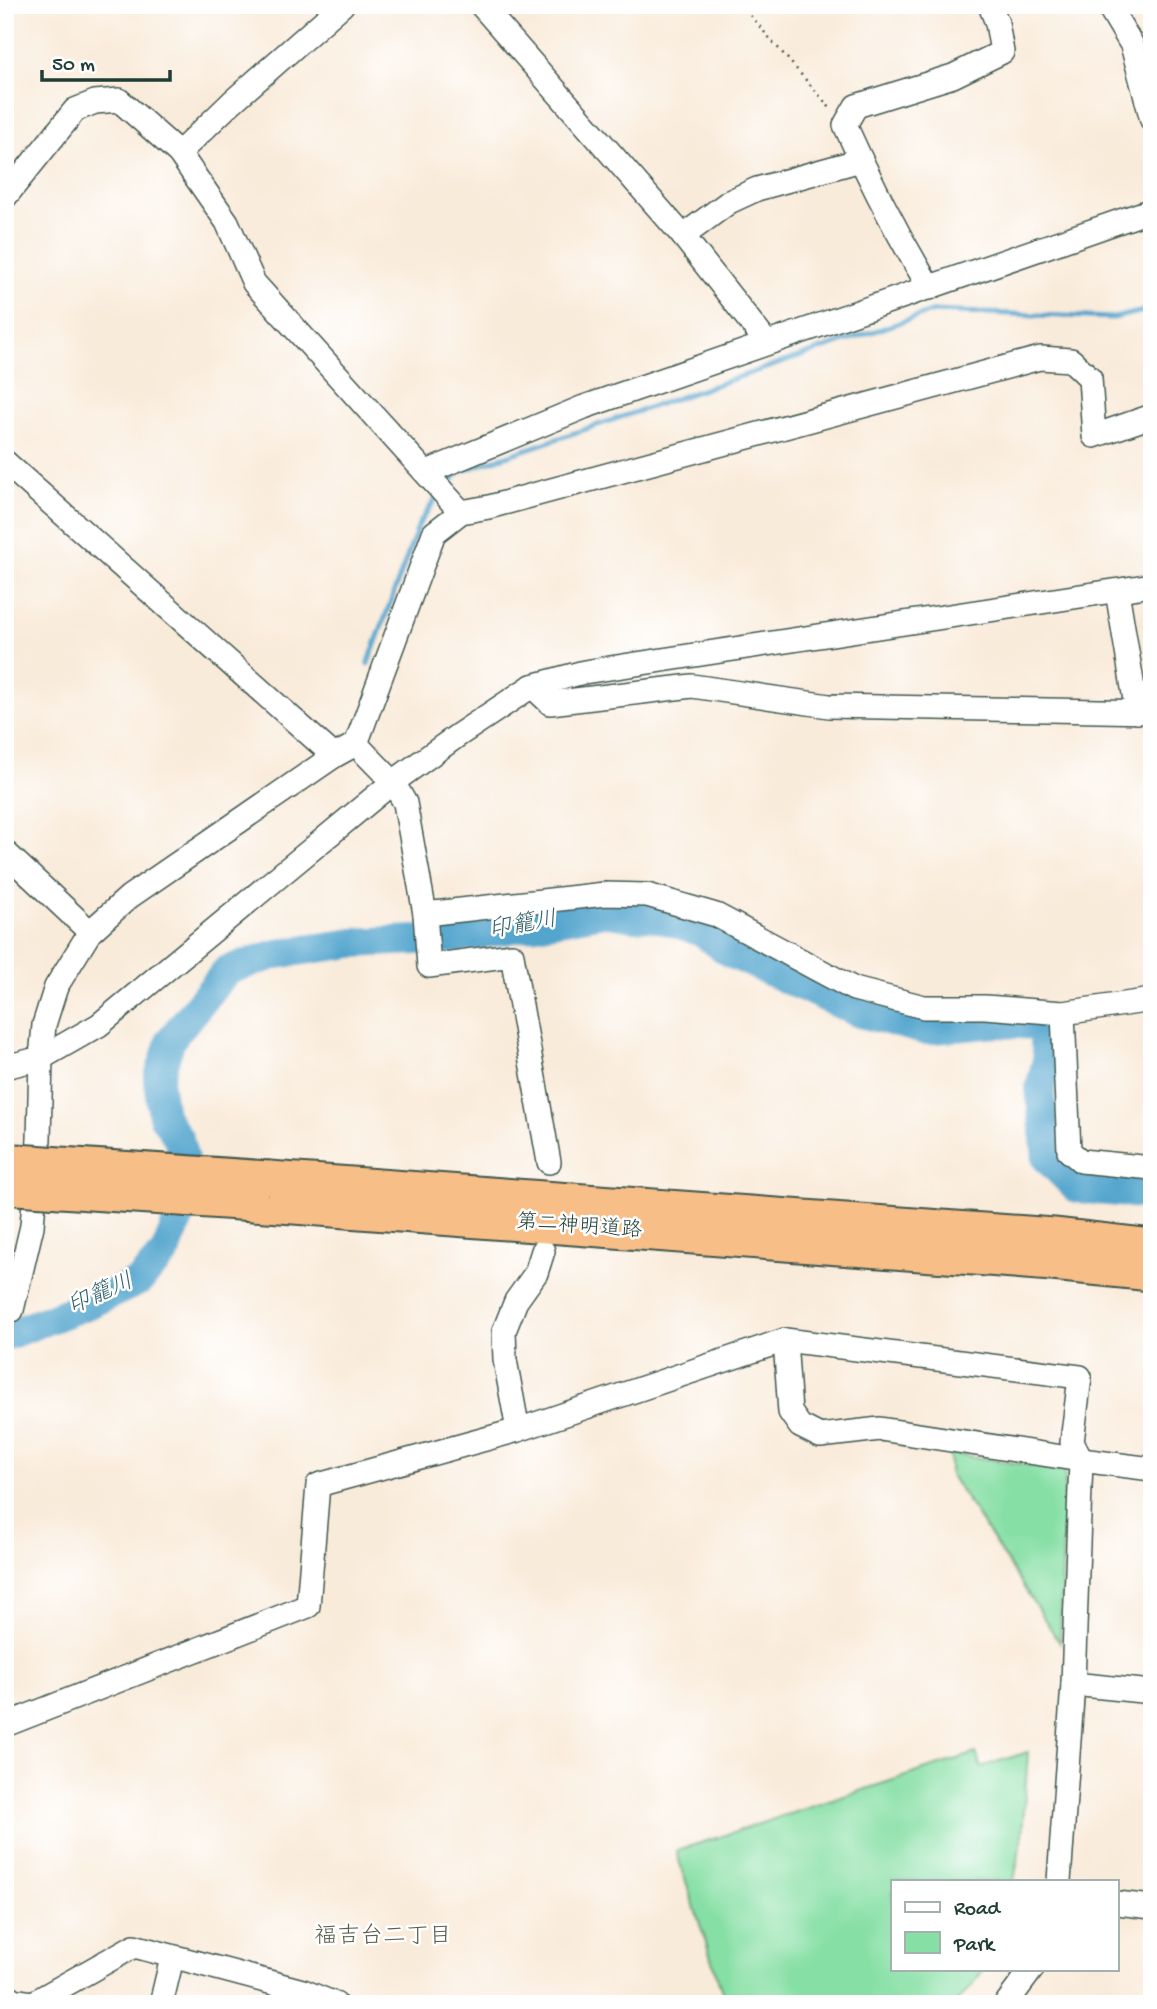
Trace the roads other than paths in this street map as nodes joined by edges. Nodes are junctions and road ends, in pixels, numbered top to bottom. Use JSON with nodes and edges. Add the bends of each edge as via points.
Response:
{"nodes":[{"id":1,"x":342,"y":5,"type":"edge"},
{"id":2,"x":481,"y":5,"type":"edge"},
{"id":3,"x":990,"y":5,"type":"edge"},
{"id":4,"x":1108,"y":5,"type":"edge"},
{"id":5,"x":1152,"y":120,"type":"edge"},
{"id":6,"x":179,"y":153,"type":"junction"},
{"id":7,"x":861,"y":160,"type":"junction"},
{"id":8,"x":5,"y":197,"type":"edge"},
{"id":9,"x":1152,"y":210,"type":"edge"},
{"id":10,"x":682,"y":236,"type":"junction"},
{"id":11,"x":930,"y":288,"type":"junction"},
{"id":12,"x":767,"y":343,"type":"junction"},
{"id":13,"x":1152,"y":416,"type":"edge"},
{"id":14,"x":5,"y":463,"type":"edge"},
{"id":15,"x":426,"y":472,"type":"junction"},
{"id":16,"x":461,"y":512,"type":"junction"},
{"id":17,"x":1152,"y":585,"type":"edge"},
{"id":18,"x":1117,"y":591,"type":"junction"},
{"id":19,"x":532,"y":686,"type":"junction"},
{"id":20,"x":1144,"y":712,"type":"edge"},
{"id":21,"x":356,"y":744,"type":"junction"},
{"id":22,"x":334,"y":756,"type":"junction"},
{"id":23,"x":393,"y":782,"type":"junction"},
{"id":24,"x":5,"y":852,"type":"edge"},
{"id":25,"x":425,"y":914,"type":"junction"},
{"id":26,"x":90,"y":932,"type":"junction"},
{"id":27,"x":1152,"y":1000,"type":"edge"},
{"id":28,"x":1063,"y":1013,"type":"junction"},
{"id":29,"x":41,"y":1058,"type":"junction"},
{"id":30,"x":5,"y":1067,"type":"edge"},
{"id":31,"x":549,"y":1162,"type":"dead end"},
{"id":32,"x":1152,"y":1168,"type":"edge"},
{"id":33,"x":11,"y":1174,"type":"edge"},
{"id":34,"x":262,"y":1191,"type":"junction"},
{"id":35,"x":1152,"y":1246,"type":"edge"},
{"id":36,"x":543,"y":1251,"type":"dead end"},
{"id":37,"x":1152,"y":1275,"type":"edge"},
{"id":38,"x":5,"y":1311,"type":"edge"},
{"id":39,"x":785,"y":1340,"type":"junction"},
{"id":40,"x":518,"y":1430,"type":"junction"},
{"id":41,"x":1082,"y":1460,"type":"junction"},
{"id":42,"x":1152,"y":1469,"type":"edge"},
{"id":43,"x":1073,"y":1684,"type":"junction"},
{"id":44,"x":1152,"y":1692,"type":"edge"},
{"id":45,"x":5,"y":1725,"type":"edge"},
{"id":46,"x":1059,"y":1880,"type":"edge"},
{"id":47,"x":1118,"y":1903,"type":"edge"},
{"id":48,"x":1152,"y":1907,"type":"edge"},
{"id":49,"x":172,"y":1958,"type":"junction"},
{"id":50,"x":1031,"y":1970,"type":"edge"},
{"id":51,"x":5,"y":1993,"type":"edge"},
{"id":52,"x":33,"y":2003,"type":"edge"},
{"id":53,"x":161,"y":2004,"type":"edge"},
{"id":54,"x":335,"y":2004,"type":"edge"},
{"id":55,"x":1006,"y":2004,"type":"edge"}],
"edges":[{"from":1,"to":6,"type":"street"},
{"from":2,"to":10,"type":"street"},
{"from":3,"to":7,"type":"street","via":[[1002,52],[953,76],[856,106],[845,125]]},
{"from":4,"to":5,"type":"street","via":[[1132,45]]},
{"from":6,"to":8,"type":"street","via":[[119,100],[95,102],[75,110]]},
{"from":6,"to":15,"type":"street","via":[[227,222],[254,283]]},
{"from":7,"to":10,"type":"street","via":[[757,189],[729,202]]},
{"from":7,"to":11,"type":"street"},
{"from":9,"to":11,"type":"street"},
{"from":10,"to":12,"type":"street"},
{"from":11,"to":12,"type":"street"},
{"from":12,"to":15,"type":"street","via":[[584,407]]},
{"from":13,"to":16,"type":"street","via":[[1094,436],[1090,378],[1071,360],[1040,358]]},
{"from":14,"to":22,"type":"street"},
{"from":15,"to":16,"type":"street"},
{"from":16,"to":21,"type":"street","via":[[434,533]]},
{"from":17,"to":18,"type":"street"},
{"from":18,"to":19,"type":"street","via":[[584,672]]},
{"from":18,"to":20,"type":"street"},
{"from":19,"to":20,"type":"street","via":[[550,702],[692,686],[829,706]]},
{"from":19,"to":23,"type":"street"},
{"from":21,"to":22,"type":"street"},
{"from":21,"to":23,"type":"street"},
{"from":22,"to":26,"type":"street","via":[[129,897]]},
{"from":23,"to":25,"type":"street","via":[[405,803]]},
{"from":23,"to":29,"type":"street","via":[[99,1025]]},
{"from":24,"to":26,"type":"street"},
{"from":25,"to":28,"type":"street","via":[[605,894],[647,895],[716,915],[854,989],[924,1007]]},
{"from":25,"to":31,"type":"street","via":[[429,966],[512,955]]},
{"from":26,"to":29,"type":"street","via":[[56,987],[44,1024]]},
{"from":27,"to":28,"type":"street"},
{"from":28,"to":32,"type":"street","via":[[1069,1151],[1081,1161]]},
{"from":29,"to":30,"type":"street"},
{"from":29,"to":38,"type":"street","via":[[32,1226],[12,1310]]},
{"from":33,"to":34,"type":"highway","name":"第二神明道路","bridge":true},
{"from":34,"to":35,"type":"highway","name":"第二神明道路","via":[[1054,1235]]},
{"from":34,"to":37,"type":"highway","name":"第二神明道路"},
{"from":36,"to":40,"type":"street","via":[[504,1331]]},
{"from":39,"to":40,"type":"street"},
{"from":39,"to":41,"type":"street","via":[[790,1412],[800,1426],[820,1436],[880,1429]]},
{"from":39,"to":41,"type":"street","via":[[1080,1377],[1072,1442]]},
{"from":40,"to":45,"type":"street","via":[[318,1485],[308,1606]]},
{"from":41,"to":42,"type":"street"},
{"from":41,"to":43,"type":"street"},
{"from":43,"to":44,"type":"street"},
{"from":43,"to":46,"type":"street"},
{"from":47,"to":48,"type":"street"},
{"from":49,"to":52,"type":"street","via":[[134,1947]]},
{"from":49,"to":53,"type":"street"},
{"from":49,"to":54,"type":"street","via":[[303,1991]]},
{"from":50,"to":55,"type":"street"},
{"from":51,"to":52,"type":"street"}]}
